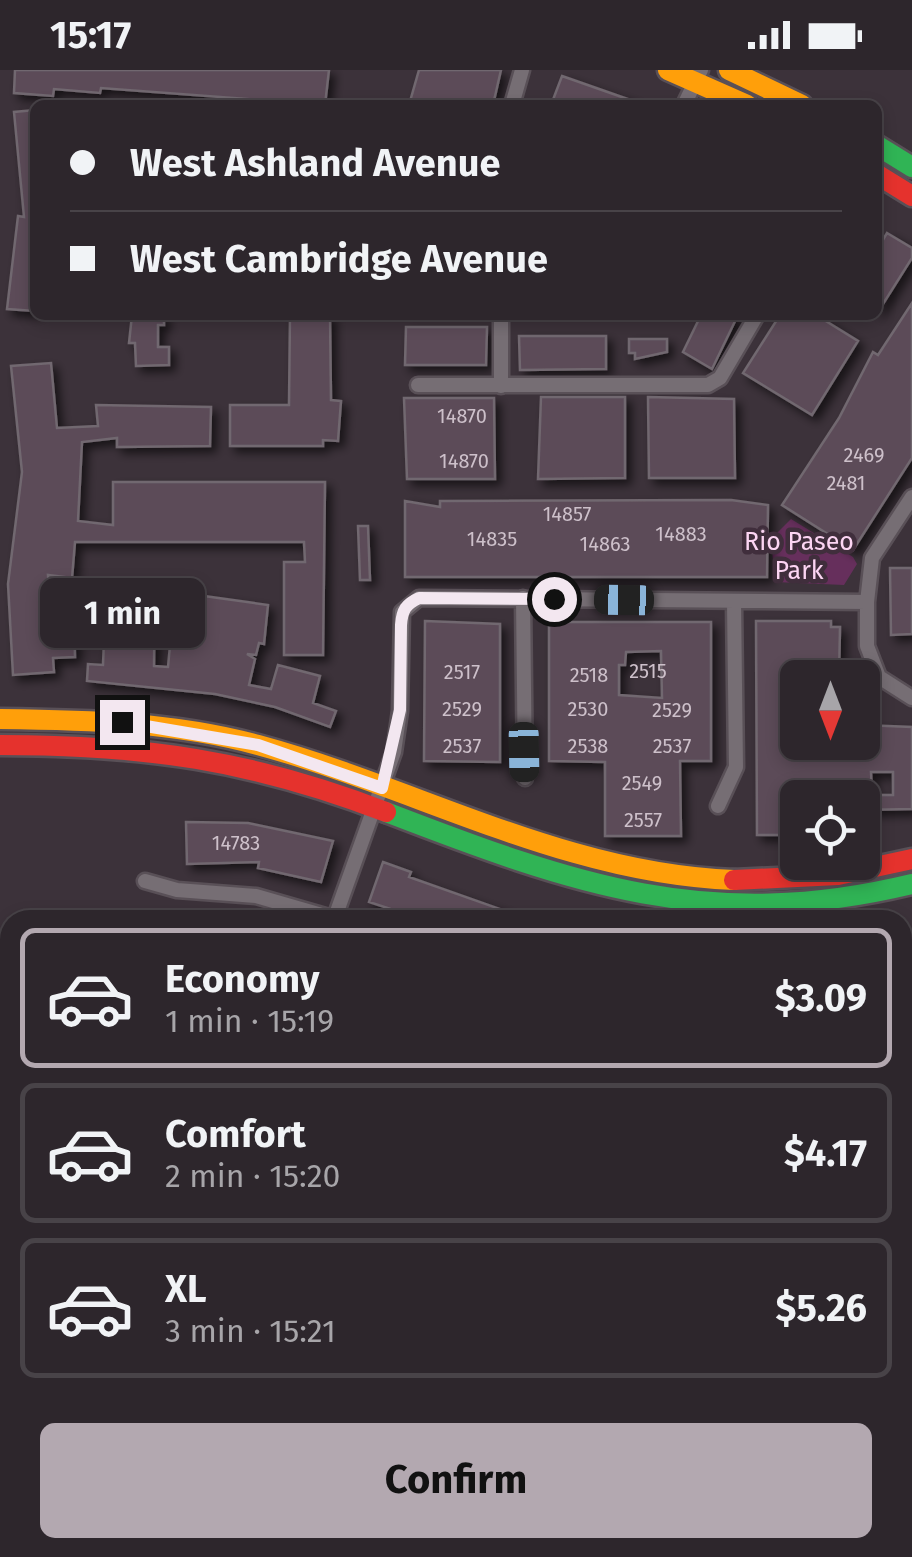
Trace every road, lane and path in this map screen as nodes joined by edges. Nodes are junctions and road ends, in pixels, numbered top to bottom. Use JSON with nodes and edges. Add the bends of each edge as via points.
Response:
{"nodes":[{"id":1,"x":522,"y":70,"type":"edge"},
{"id":2,"x":668,"y":70,"type":"edge"},
{"id":3,"x":732,"y":71,"type":"edge"},
{"id":4,"x":698,"y":75,"type":"edge"},
{"id":5,"x":721,"y":99,"type":"edge"},
{"id":6,"x":513,"y":100,"type":"edge"},
{"id":7,"x":686,"y":100,"type":"edge"},
{"id":8,"x":792,"y":100,"type":"edge"},
{"id":9,"x":882,"y":148,"type":"edge"},
{"id":10,"x":912,"y":167,"type":"edge"},
{"id":11,"x":882,"y":177,"type":"edge"},
{"id":12,"x":912,"y":196,"type":"edge"},
{"id":13,"x":501,"y":320,"type":"edge"},
{"id":14,"x":754,"y":320,"type":"edge"},
{"id":15,"x":418,"y":386,"type":"dead end"},
{"id":16,"x":501,"y":386,"type":"junction"},
{"id":17,"x":912,"y":496,"type":"edge"},
{"id":18,"x":523,"y":598,"type":"junction"},
{"id":19,"x":734,"y":601,"type":"junction"},
{"id":20,"x":867,"y":602,"type":"junction"},
{"id":21,"x":912,"y":698,"type":"edge"},
{"id":22,"x":0,"y":719,"type":"edge"},
{"id":23,"x":0,"y":745,"type":"edge"},
{"id":24,"x":525,"y":778,"type":"dead end"},
{"id":25,"x":382,"y":788,"type":"junction"},
{"id":26,"x":718,"y":806,"type":"dead end"},
{"id":27,"x":376,"y":810,"type":"junction"},
{"id":28,"x":912,"y":859,"type":"edge"},
{"id":29,"x":145,"y":881,"type":"dead end"},
{"id":30,"x":770,"y":882,"type":"junction"},
{"id":31,"x":912,"y":884,"type":"edge"},
{"id":32,"x":305,"y":910,"type":"edge"},
{"id":33,"x":339,"y":910,"type":"edge"},
{"id":34,"x":753,"y":910,"type":"edge"},
{"id":35,"x":771,"y":910,"type":"edge"},
{"id":36,"x":781,"y":910,"type":"edge"}],
"edges":[{"from":1,"to":6,"type":"street"},
{"from":2,"to":4,"type":"street"},
{"from":3,"to":5,"type":"street"},
{"from":3,"to":8,"type":"street"},
{"from":4,"to":5,"type":"street"},
{"from":4,"to":7,"type":"street"},
{"from":9,"to":10,"type":"street"},
{"from":11,"to":12,"type":"street"},
{"from":13,"to":16,"type":"street"},
{"from":14,"to":16,"type":"street","via":[[720,378],[708,385]]},
{"from":15,"to":16,"type":"street"},
{"from":17,"to":20,"type":"street","via":[[872,558]]},
{"from":18,"to":19,"type":"street"},
{"from":18,"to":24,"type":"street"},
{"from":18,"to":25,"type":"street","via":[[419,598],[402,612],[400,710]]},
{"from":19,"to":20,"type":"street"},
{"from":19,"to":26,"type":"street","via":[[736,767]]},
{"from":20,"to":21,"type":"street","via":[[867,646],[879,677]]},
{"from":22,"to":25,"type":"street","via":[[175,728],[271,749]]},
{"from":23,"to":27,"type":"street","via":[[174,751],[260,770]]},
{"from":25,"to":27,"type":"street"},
{"from":25,"to":30,"type":"street","via":[[601,863],[686,878]]},
{"from":27,"to":33,"type":"street"},
{"from":27,"to":34,"type":"street","via":[[601,888]]},
{"from":28,"to":30,"type":"street"},
{"from":29,"to":32,"type":"street","via":[[256,896]]},
{"from":30,"to":35,"type":"street"},
{"from":31,"to":36,"type":"street"}]}
